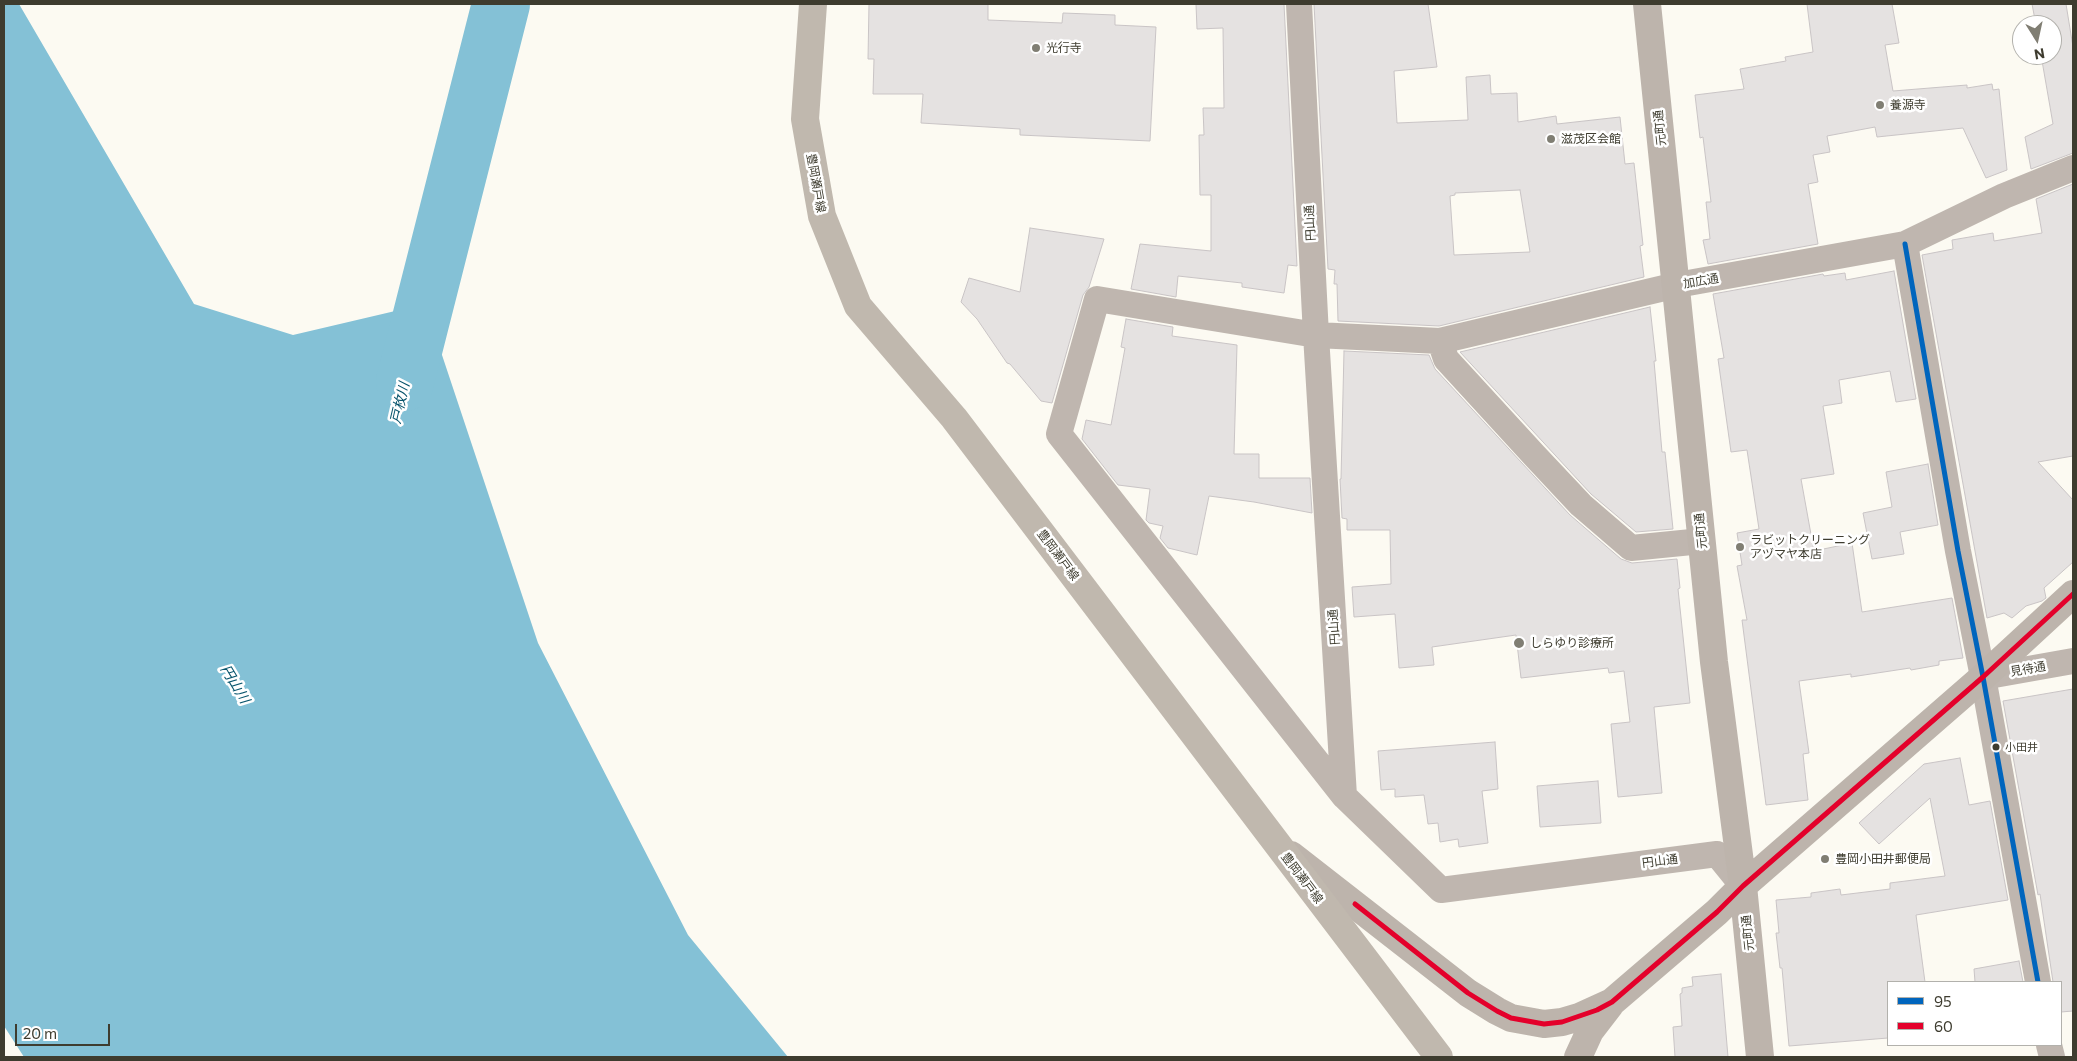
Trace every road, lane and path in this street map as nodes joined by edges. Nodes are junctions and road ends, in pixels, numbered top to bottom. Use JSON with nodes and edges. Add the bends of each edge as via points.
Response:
{"nodes":[{"id":1,"x":813,"y":4,"type":"edge"},
{"id":2,"x":1299,"y":4,"type":"edge"},
{"id":3,"x":1647,"y":4,"type":"edge"},
{"id":4,"x":2073,"y":168,"type":"edge"},
{"id":5,"x":1905,"y":244,"type":"junction"},
{"id":6,"x":1677,"y":285,"type":"junction"},
{"id":7,"x":1316,"y":335,"type":"junction"},
{"id":8,"x":1440,"y":341,"type":"junction"},
{"id":9,"x":1702,"y":541,"type":"junction"},
{"id":10,"x":2073,"y":594,"type":"edge"},
{"id":11,"x":2073,"y":661,"type":"edge"},
{"id":12,"x":1983,"y":677,"type":"junction"},
{"id":13,"x":1344,"y":796,"type":"junction"},
{"id":14,"x":1276,"y":843,"type":"junction"},
{"id":15,"x":1743,"y":886,"type":"junction"},
{"id":16,"x":2038,"y":981,"type":"edge"},
{"id":17,"x":1612,"y":1002,"type":"junction"},
{"id":18,"x":1438,"y":1057,"type":"edge"},
{"id":19,"x":1578,"y":1057,"type":"edge"},
{"id":20,"x":1760,"y":1057,"type":"edge"}],
"edges":[{"from":1,"to":14,"type":"main road","name":"豊岡瀬戸線","via":[[805,119],[822,216],[858,306],[954,418]]},
{"from":2,"to":7,"type":"street","name":"円山通"},
{"from":3,"to":6,"type":"street","name":"元町通"},
{"from":4,"to":5,"type":"street","name":"加広通","via":[[2004,196]]},
{"from":5,"to":6,"type":"street","name":"加広通"},
{"from":5,"to":12,"type":"street"},
{"from":6,"to":8,"type":"street","name":"加広通"},
{"from":6,"to":9,"type":"street","name":"元町通"},
{"from":7,"to":8,"type":"street","name":"加広通"},
{"from":7,"to":13,"type":"street","name":"円山通"},
{"from":7,"to":13,"type":"street","name":"加広通","via":[[1097,299],[1059,434]]},
{"from":8,"to":9,"type":"street","via":[[1446,359],[1534,456],[1581,505],[1631,548]]},
{"from":9,"to":15,"type":"street","name":"元町通"},
{"from":10,"to":12,"type":"street"},
{"from":11,"to":12,"type":"street","name":"見待通"},
{"from":12,"to":15,"type":"street"},
{"from":12,"to":16,"type":"street"},
{"from":13,"to":15,"type":"street","name":"円山通","via":[[1441,890],[1717,854]]},
{"from":14,"to":17,"type":"street","via":[[1468,993],[1497,1011],[1512,1018],[1544,1024],[1579,1017]]},
{"from":14,"to":18,"type":"main road","name":"豊岡瀬戸線"},
{"from":15,"to":17,"type":"street"},
{"from":15,"to":20,"type":"street","name":"元町通"},
{"from":17,"to":19,"type":"street","via":[[1590,1031]]}]}
